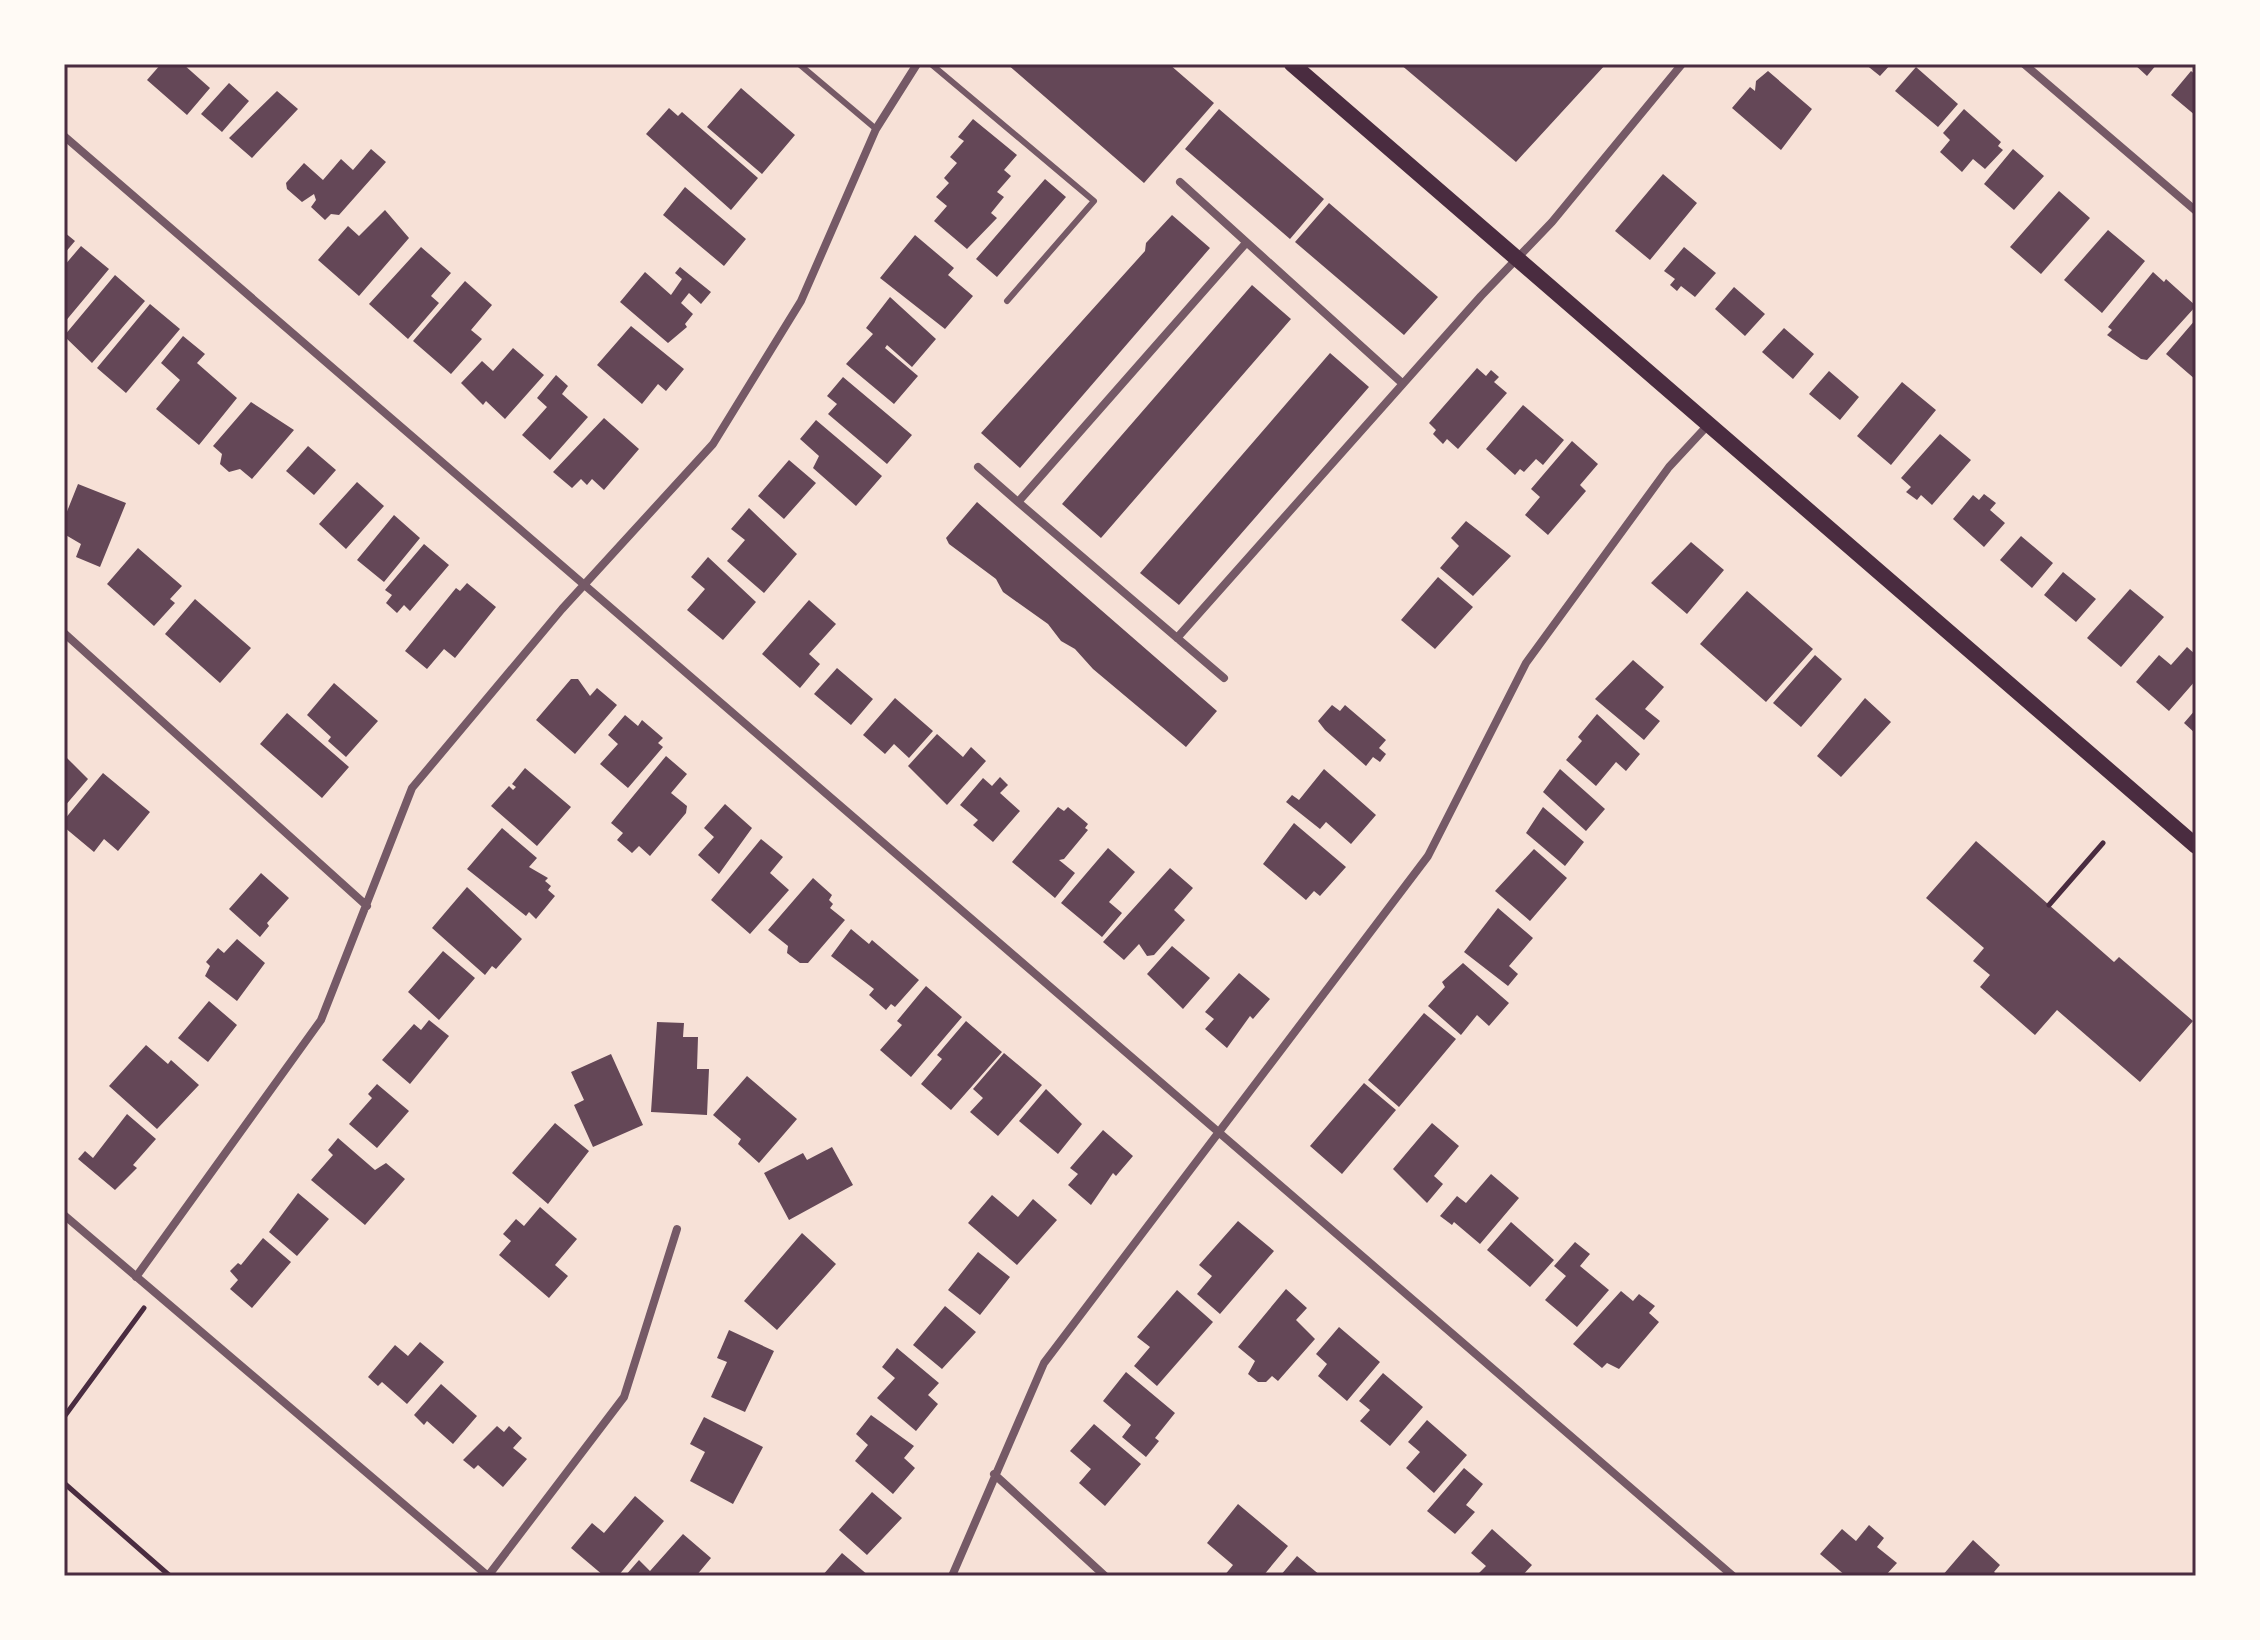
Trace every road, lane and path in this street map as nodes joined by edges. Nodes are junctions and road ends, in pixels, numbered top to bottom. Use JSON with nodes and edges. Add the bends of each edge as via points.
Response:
{"nodes":[{"id":1,"x":799,"y":64,"type":"edge"},
{"id":2,"x":917,"y":64,"type":"edge"},
{"id":3,"x":931,"y":64,"type":"edge"},
{"id":4,"x":1292,"y":64,"type":"edge"},
{"id":5,"x":1682,"y":64,"type":"edge"},
{"id":6,"x":2024,"y":64,"type":"edge"},
{"id":7,"x":876,"y":129,"type":"junction"},
{"id":8,"x":64,"y":136,"type":"edge"},
{"id":9,"x":1180,"y":182,"type":"dead end"},
{"id":10,"x":2196,"y":211,"type":"edge"},
{"id":11,"x":1246,"y":243,"type":"junction"},
{"id":12,"x":1516,"y":258,"type":"junction"},
{"id":13,"x":1007,"y":301,"type":"dead end"},
{"id":14,"x":1402,"y":383,"type":"junction"},
{"id":15,"x":1708,"y":425,"type":"junction"},
{"id":16,"x":978,"y":467,"type":"dead end"},
{"id":17,"x":1018,"y":502,"type":"junction"},
{"id":18,"x":582,"y":586,"type":"junction"},
{"id":19,"x":64,"y":633,"type":"edge"},
{"id":20,"x":1177,"y":638,"type":"junction"},
{"id":21,"x":1224,"y":678,"type":"dead end"},
{"id":22,"x":2103,"y":843,"type":"dead end"},
{"id":23,"x":2196,"y":846,"type":"edge"},
{"id":24,"x":2049,"y":905,"type":"dead end"},
{"id":25,"x":367,"y":906,"type":"junction"},
{"id":26,"x":1219,"y":1130,"type":"junction"},
{"id":27,"x":64,"y":1215,"type":"edge"},
{"id":28,"x":677,"y":1229,"type":"dead end"},
{"id":29,"x":136,"y":1277,"type":"junction"},
{"id":30,"x":144,"y":1308,"type":"dead end"},
{"id":31,"x":64,"y":1417,"type":"edge"},
{"id":32,"x":994,"y":1474,"type":"junction"},
{"id":33,"x":64,"y":1483,"type":"edge"},
{"id":34,"x":170,"y":1576,"type":"edge"},
{"id":35,"x":488,"y":1576,"type":"edge"},
{"id":36,"x":952,"y":1576,"type":"edge"},
{"id":37,"x":1105,"y":1576,"type":"edge"},
{"id":38,"x":1733,"y":1576,"type":"edge"}],
"edges":[{"from":1,"to":7,"type":"lane"},
{"from":2,"to":7,"type":"street"},
{"from":3,"to":13,"type":"lane","via":[[1094,201]]},
{"from":4,"to":12,"type":"main road"},
{"from":5,"to":12,"type":"street"},
{"from":6,"to":10,"type":"street"},
{"from":7,"to":18,"type":"street","via":[[801,301],[713,444]]},
{"from":8,"to":18,"type":"street"},
{"from":9,"to":11,"type":"street"},
{"from":11,"to":14,"type":"street"},
{"from":11,"to":17,"type":"street"},
{"from":12,"to":14,"type":"street"},
{"from":12,"to":15,"type":"main road"},
{"from":14,"to":20,"type":"street"},
{"from":15,"to":23,"type":"main road"},
{"from":15,"to":26,"type":"street","via":[[1669,467],[1526,663],[1428,856]]},
{"from":16,"to":17,"type":"street"},
{"from":17,"to":20,"type":"street"},
{"from":18,"to":25,"type":"street","via":[[412,788]]},
{"from":18,"to":26,"type":"street"},
{"from":19,"to":25,"type":"street"},
{"from":20,"to":21,"type":"street"},
{"from":22,"to":24,"type":"path"},
{"from":25,"to":29,"type":"street","via":[[321,1020]]},
{"from":26,"to":32,"type":"street","via":[[1044,1363]]},
{"from":26,"to":38,"type":"street"},
{"from":27,"to":29,"type":"street"},
{"from":28,"to":35,"type":"street","via":[[624,1397]]},
{"from":29,"to":35,"type":"street"},
{"from":30,"to":31,"type":"path"},
{"from":32,"to":36,"type":"street"},
{"from":32,"to":37,"type":"street"},
{"from":33,"to":34,"type":"path"}]}
